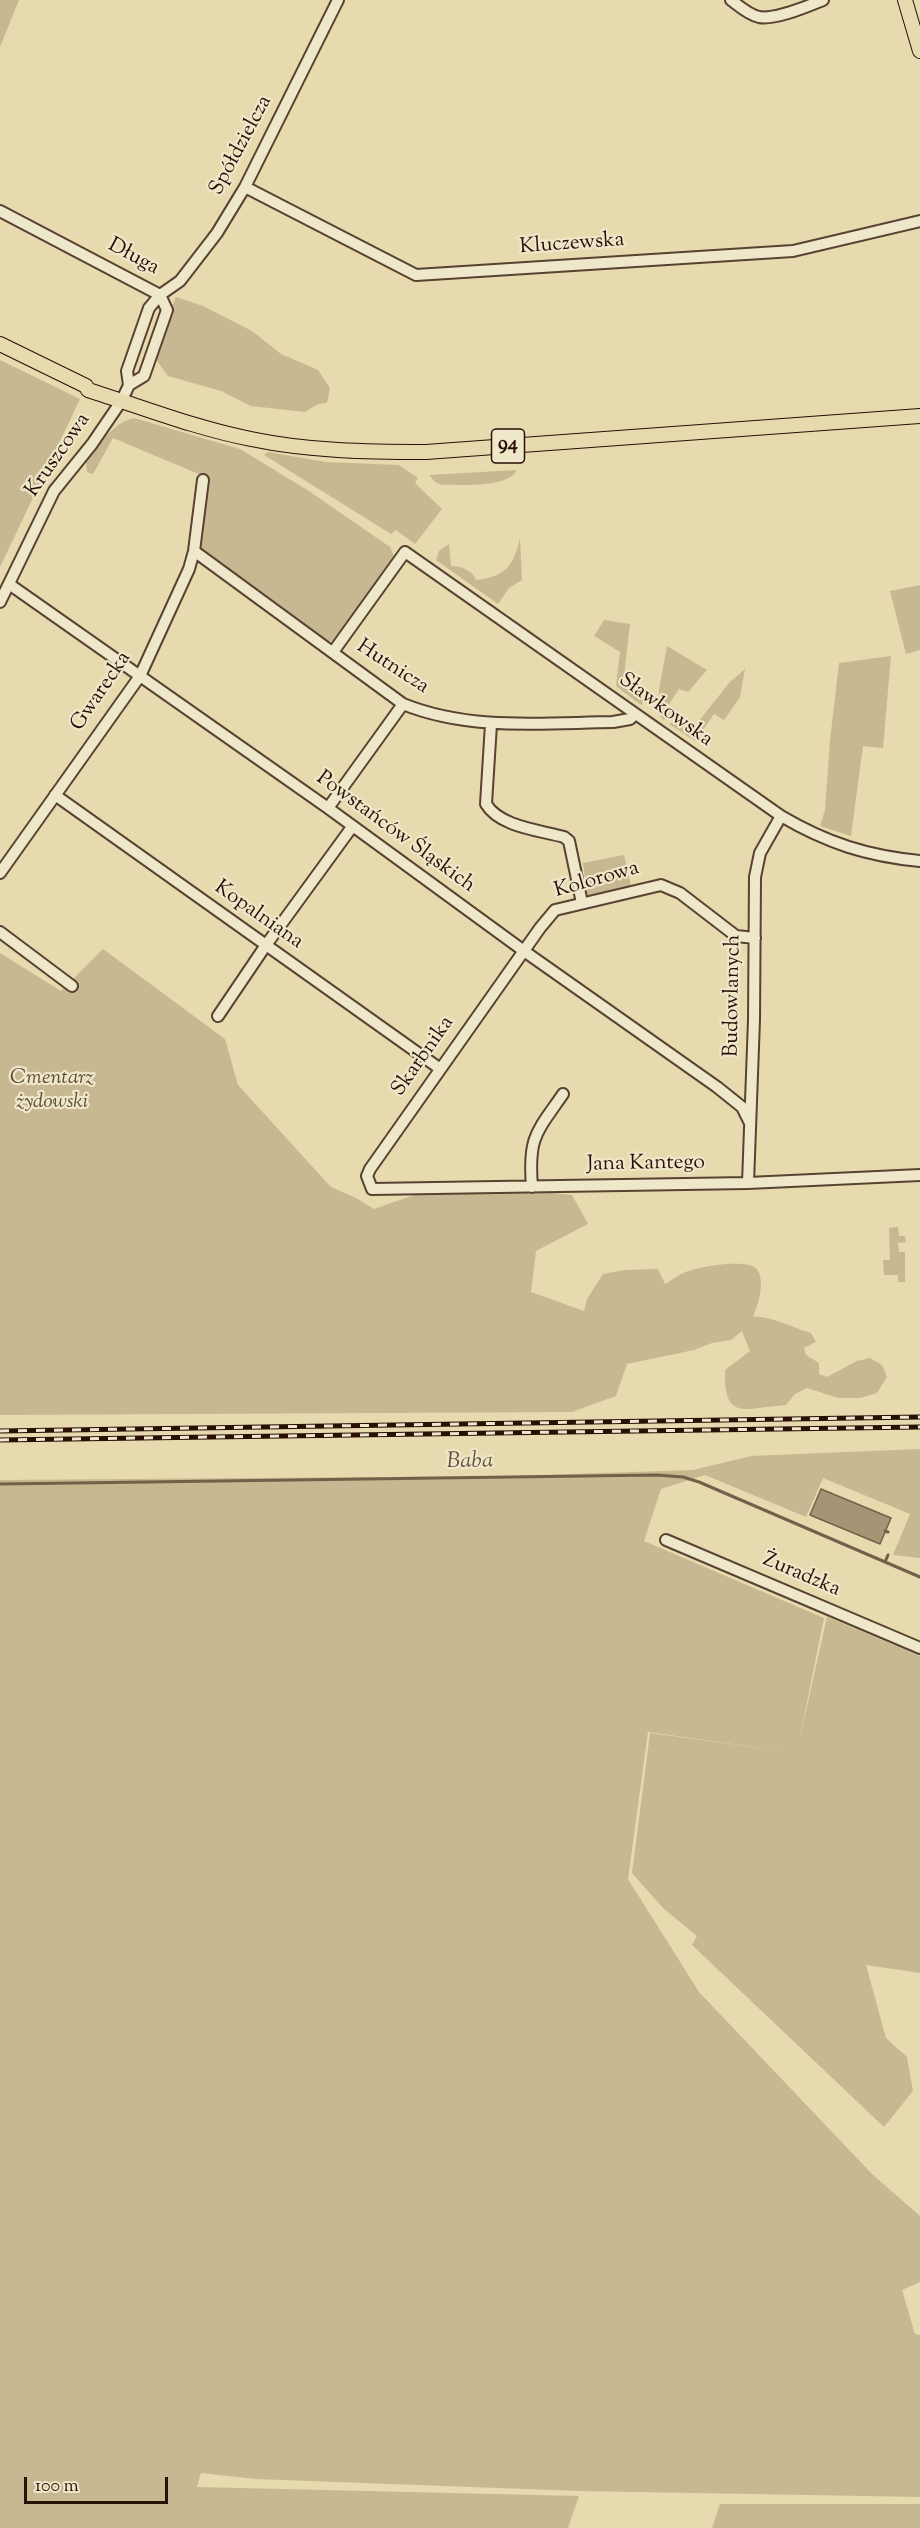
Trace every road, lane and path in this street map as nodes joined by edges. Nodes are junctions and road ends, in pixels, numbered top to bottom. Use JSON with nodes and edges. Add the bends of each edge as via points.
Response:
{"nodes":[{"id":1,"x":338,"y":0,"type":"edge"},
{"id":2,"x":731,"y":0,"type":"edge"},
{"id":3,"x":823,"y":0,"type":"edge"},
{"id":4,"x":905,"y":0,"type":"edge"},
{"id":5,"x":800,"y":4,"type":"edge"},
{"id":6,"x":920,"y":51,"type":"edge"},
{"id":7,"x":244,"y":187,"type":"junction"},
{"id":8,"x":0,"y":211,"type":"edge"},
{"id":9,"x":920,"y":221,"type":"edge"},
{"id":10,"x":160,"y":295,"type":"junction"},
{"id":11,"x":0,"y":344,"type":"edge"},
{"id":12,"x":129,"y":385,"type":"junction"},
{"id":13,"x":122,"y":400,"type":"junction"},
{"id":14,"x":920,"y":416,"type":"edge"},
{"id":15,"x":203,"y":480,"type":"dead end"},
{"id":16,"x":194,"y":551,"type":"junction"},
{"id":17,"x":9,"y":584,"type":"junction"},
{"id":18,"x":0,"y":602,"type":"edge"},
{"id":19,"x":333,"y":652,"type":"junction"},
{"id":20,"x":140,"y":676,"type":"junction"},
{"id":21,"x":403,"y":704,"type":"junction"},
{"id":22,"x":635,"y":714,"type":"junction"},
{"id":23,"x":491,"y":724,"type":"junction"},
{"id":24,"x":55,"y":795,"type":"junction"},
{"id":25,"x":328,"y":808,"type":"junction"},
{"id":26,"x":781,"y":816,"type":"junction"},
{"id":27,"x":352,"y":827,"type":"junction"},
{"id":28,"x":920,"y":861,"type":"edge"},
{"id":29,"x":0,"y":873,"type":"edge"},
{"id":30,"x":582,"y":903,"type":"junction"},
{"id":31,"x":0,"y":932,"type":"edge"},
{"id":32,"x":755,"y":938,"type":"junction"},
{"id":33,"x":266,"y":945,"type":"junction"},
{"id":34,"x":524,"y":951,"type":"junction"},
{"id":35,"x":72,"y":986,"type":"dead end"},
{"id":36,"x":218,"y":1016,"type":"dead end"},
{"id":37,"x":439,"y":1068,"type":"junction"},
{"id":38,"x":563,"y":1094,"type":"dead end"},
{"id":39,"x":750,"y":1123,"type":"junction"},
{"id":40,"x":920,"y":1175,"type":"edge"},
{"id":41,"x":748,"y":1183,"type":"junction"},
{"id":42,"x":532,"y":1187,"type":"junction"},
{"id":43,"x":372,"y":1189,"type":"joint"},
{"id":44,"x":666,"y":1540,"type":"dead end"},
{"id":45,"x":920,"y":1648,"type":"edge"}],
"edges":[{"from":1,"to":7,"type":"street","name":"Spółdzielcza"},
{"from":2,"to":5,"type":"street","via":[[760,18]]},
{"from":3,"to":5,"type":"street"},
{"from":4,"to":6,"type":"main road"},
{"from":7,"to":9,"type":"street","name":"Kluczewska","via":[[416,275],[793,251]]},
{"from":7,"to":10,"type":"street","name":"Spółdzielcza","via":[[217,233],[186,273]]},
{"from":8,"to":10,"type":"street","name":"Długa"},
{"from":10,"to":12,"type":"street","name":"Długa","via":[[149,308],[127,371]]},
{"from":10,"to":12,"type":"street","via":[[167,310],[157,344],[144,376]]},
{"from":11,"to":13,"type":"main road","number":"94","via":[[88,390]]},
{"from":12,"to":13,"type":"street","name":"Kruszcowa"},
{"from":13,"to":14,"type":"main road","number":"94","via":[[253,440],[366,452],[426,452]]},
{"from":13,"to":17,"type":"street","name":"Kruszcowa","via":[[54,491]]},
{"from":15,"to":16,"type":"street","name":"Gwarecka"},
{"from":16,"to":19,"type":"street","name":"Hutnicza"},
{"from":16,"to":20,"type":"street","name":"Gwarecka"},
{"from":17,"to":18,"type":"street","name":"Kruszcowa"},
{"from":17,"to":20,"type":"street","name":"Powstańców Śląskich"},
{"from":19,"to":21,"type":"street","name":"Hutnicza"},
{"from":19,"to":22,"type":"street","name":"Sławkowska","via":[[405,552]]},
{"from":20,"to":24,"type":"street","name":"Gwarecka"},
{"from":20,"to":25,"type":"street","name":"Powstańców Śląskich"},
{"from":21,"to":23,"type":"street","name":"Hutnicza","via":[[423,712]]},
{"from":21,"to":25,"type":"street"},
{"from":22,"to":23,"type":"street","name":"Hutnicza","via":[[613,722]]},
{"from":22,"to":26,"type":"street","name":"Sławkowska"},
{"from":23,"to":30,"type":"street","via":[[486,804],[502,819],[569,841]]},
{"from":24,"to":29,"type":"street","name":"Gwarecka"},
{"from":24,"to":33,"type":"street","name":"Kopalniana"},
{"from":25,"to":27,"type":"street","name":"Powstańców Śląskich"},
{"from":26,"to":28,"type":"street","name":"Sławkowska","via":[[837,845]]},
{"from":26,"to":32,"type":"street","name":"Budowlanych","via":[[756,866]]},
{"from":27,"to":33,"type":"street"},
{"from":27,"to":34,"type":"street","name":"Powstańców Śląskich"},
{"from":30,"to":32,"type":"street","name":"Kolorowa","via":[[661,885],[680,893],[736,936]]},
{"from":30,"to":34,"type":"street","name":"Kolorowa","via":[[555,910]]},
{"from":31,"to":35,"type":"street"},
{"from":32,"to":39,"type":"street","name":"Budowlanych"},
{"from":33,"to":36,"type":"street"},
{"from":33,"to":37,"type":"street","name":"Kopalniana"},
{"from":34,"to":37,"type":"street","name":"Skarbnika"},
{"from":34,"to":39,"type":"street","name":"Powstańców Śląskich","via":[[732,1098]]},
{"from":37,"to":43,"type":"street","name":"Skarbnika","via":[[370,1169],[367,1176]]},
{"from":38,"to":42,"type":"street","via":[[531,1147]]},
{"from":39,"to":41,"type":"street","name":"Budowlanych"},
{"from":40,"to":41,"type":"street","name":"Jana Kantego"},
{"from":41,"to":42,"type":"street","name":"Jana Kantego"},
{"from":42,"to":43,"type":"street","name":"Jana Kantego"},
{"from":44,"to":45,"type":"street","name":"Żuradzka"}]}
